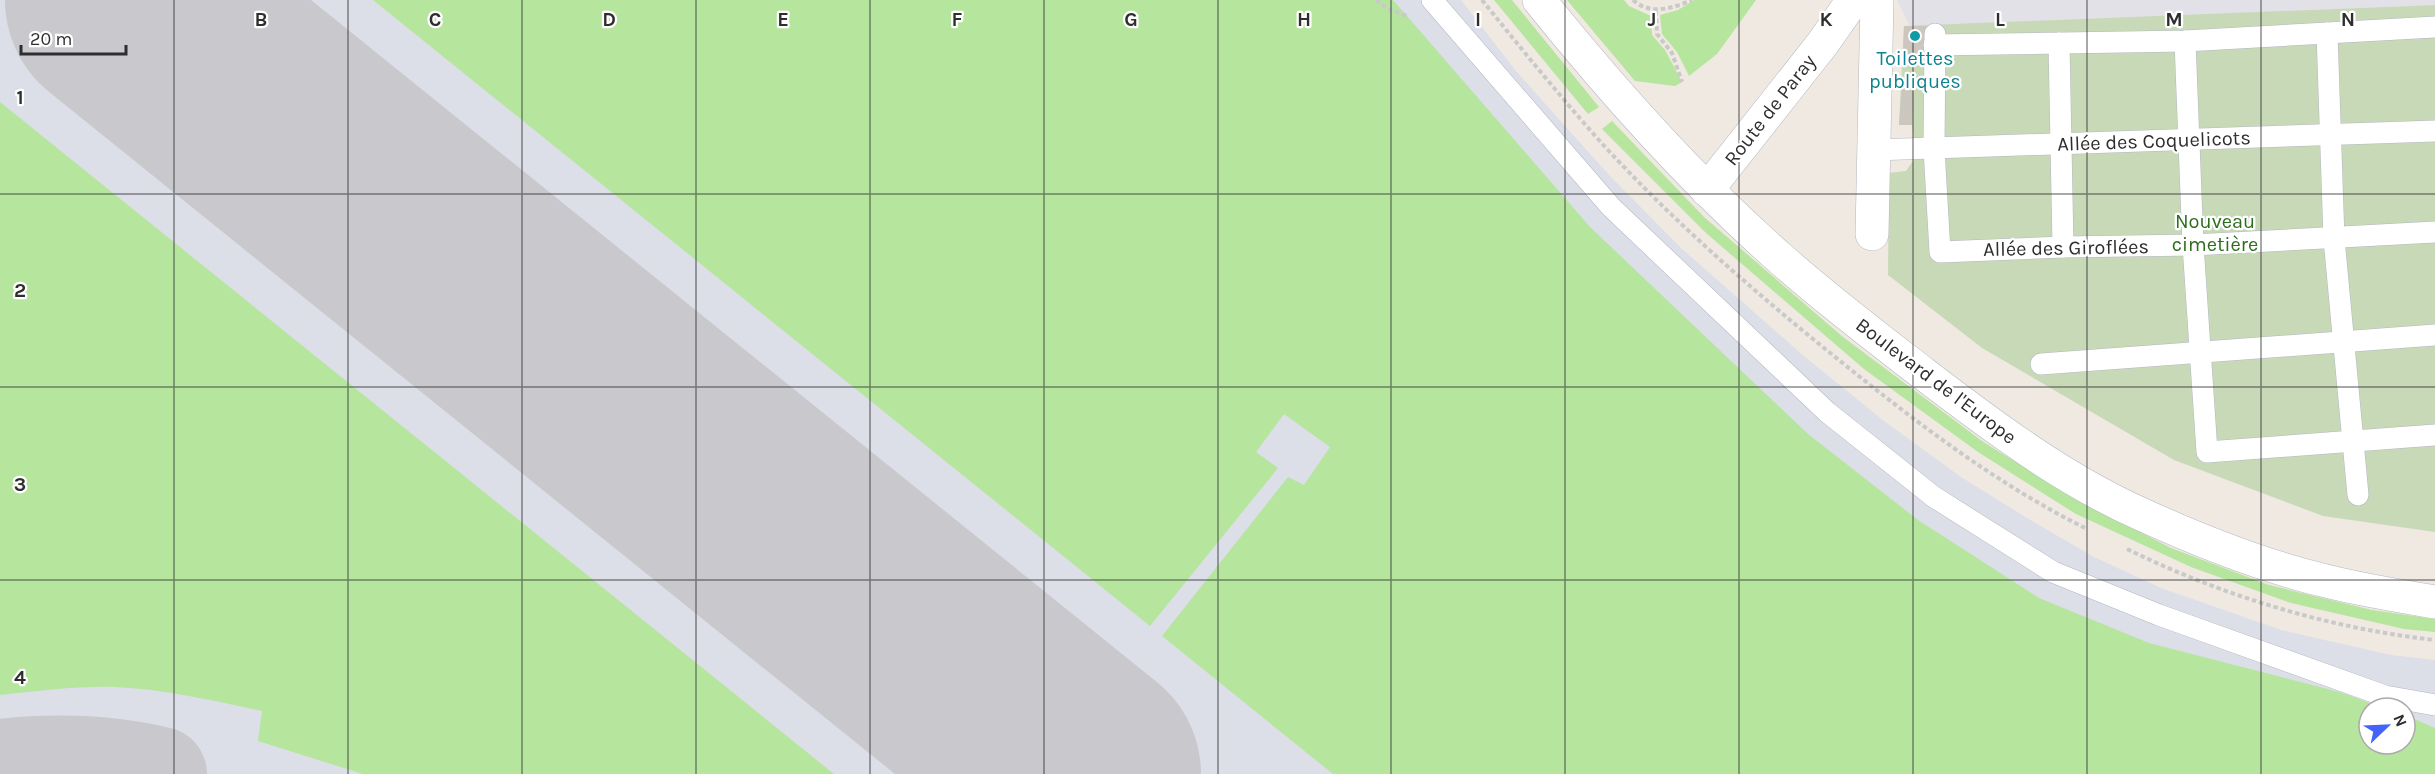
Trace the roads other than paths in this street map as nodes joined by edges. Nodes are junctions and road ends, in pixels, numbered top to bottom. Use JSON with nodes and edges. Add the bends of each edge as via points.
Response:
{"nodes":[{"id":1,"x":1432,"y":0,"type":"edge"},
{"id":2,"x":1539,"y":0,"type":"edge"},
{"id":3,"x":1852,"y":0,"type":"edge"},
{"id":4,"x":1877,"y":0,"type":"edge"},
{"id":5,"x":2435,"y":27,"type":"edge"},
{"id":6,"x":2327,"y":33,"type":"junction"},
{"id":7,"x":2185,"y":41,"type":"junction"},
{"id":8,"x":2059,"y":43,"type":"junction"},
{"id":9,"x":2435,"y":131,"type":"edge"},
{"id":10,"x":2330,"y":135,"type":"junction"},
{"id":11,"x":2190,"y":140,"type":"junction"},
{"id":12,"x":2061,"y":145,"type":"junction"},
{"id":13,"x":1934,"y":149,"type":"junction"},
{"id":14,"x":1874,"y":150,"type":"junction"},
{"id":15,"x":1707,"y":190,"type":"junction"},
{"id":16,"x":2435,"y":232,"type":"edge"},
{"id":17,"x":1872,"y":234,"type":"dead end"},
{"id":18,"x":2334,"y":239,"type":"junction"},
{"id":19,"x":2193,"y":245,"type":"junction"},
{"id":20,"x":2063,"y":247,"type":"junction"},
{"id":21,"x":2435,"y":335,"type":"edge"},
{"id":22,"x":2343,"y":342,"type":"junction"},
{"id":23,"x":2201,"y":352,"type":"junction"},
{"id":24,"x":2041,"y":364,"type":"dead end"},
{"id":25,"x":2435,"y":435,"type":"edge"},
{"id":26,"x":2352,"y":441,"type":"junction"},
{"id":27,"x":2358,"y":495,"type":"dead end"},
{"id":28,"x":2435,"y":602,"type":"edge"},
{"id":29,"x":2435,"y":705,"type":"edge"}],
"edges":[{"from":1,"to":29,"type":"lane","via":[[1611,207],[1827,412],[1934,497],[2053,572],[2159,615],[2373,692]]},
{"from":2,"to":15,"type":"main road","name":"Boulevard de l'Europe","via":[[1637,116]]},
{"from":3,"to":15,"type":"main road","name":"Route de Paray"},
{"from":4,"to":14,"type":"main road"},
{"from":5,"to":6,"type":"lane","name":"Allée des Giroflées"},
{"from":6,"to":7,"type":"lane","name":"Allée des Giroflées"},
{"from":6,"to":10,"type":"lane"},
{"from":7,"to":8,"type":"lane","name":"Allée des Giroflées"},
{"from":7,"to":11,"type":"lane"},
{"from":8,"to":12,"type":"lane"},
{"from":8,"to":13,"type":"lane","name":"Allée des Giroflées","via":[[1935,40]]},
{"from":9,"to":10,"type":"lane","name":"Allée des Coquelicots"},
{"from":10,"to":11,"type":"lane","name":"Allée des Coquelicots"},
{"from":10,"to":18,"type":"lane"},
{"from":11,"to":12,"type":"lane","name":"Allée des Coquelicots"},
{"from":11,"to":19,"type":"lane"},
{"from":12,"to":13,"type":"lane","name":"Allée des Coquelicots"},
{"from":12,"to":20,"type":"lane"},
{"from":13,"to":14,"type":"lane","name":"Allée des Coquelicots"},
{"from":13,"to":20,"type":"lane","name":"Allée des Giroflées","via":[[1940,252]]},
{"from":14,"to":17,"type":"main road"},
{"from":15,"to":28,"type":"main road","name":"Boulevard de l'Europe","via":[[1781,259],[1865,328],[2019,444],[2080,481],[2141,514],[2264,563],[2325,581]]},
{"from":16,"to":18,"type":"lane","name":"Allée des Giroflées"},
{"from":18,"to":19,"type":"lane","name":"Allée des Giroflées"},
{"from":18,"to":22,"type":"lane"},
{"from":19,"to":20,"type":"lane","name":"Allée des Giroflées"},
{"from":19,"to":23,"type":"lane"},
{"from":21,"to":22,"type":"lane"},
{"from":22,"to":23,"type":"lane"},
{"from":22,"to":26,"type":"lane"},
{"from":23,"to":24,"type":"lane"},
{"from":23,"to":26,"type":"lane","via":[[2207,452]]},
{"from":25,"to":26,"type":"lane"},
{"from":26,"to":27,"type":"lane"}]}
